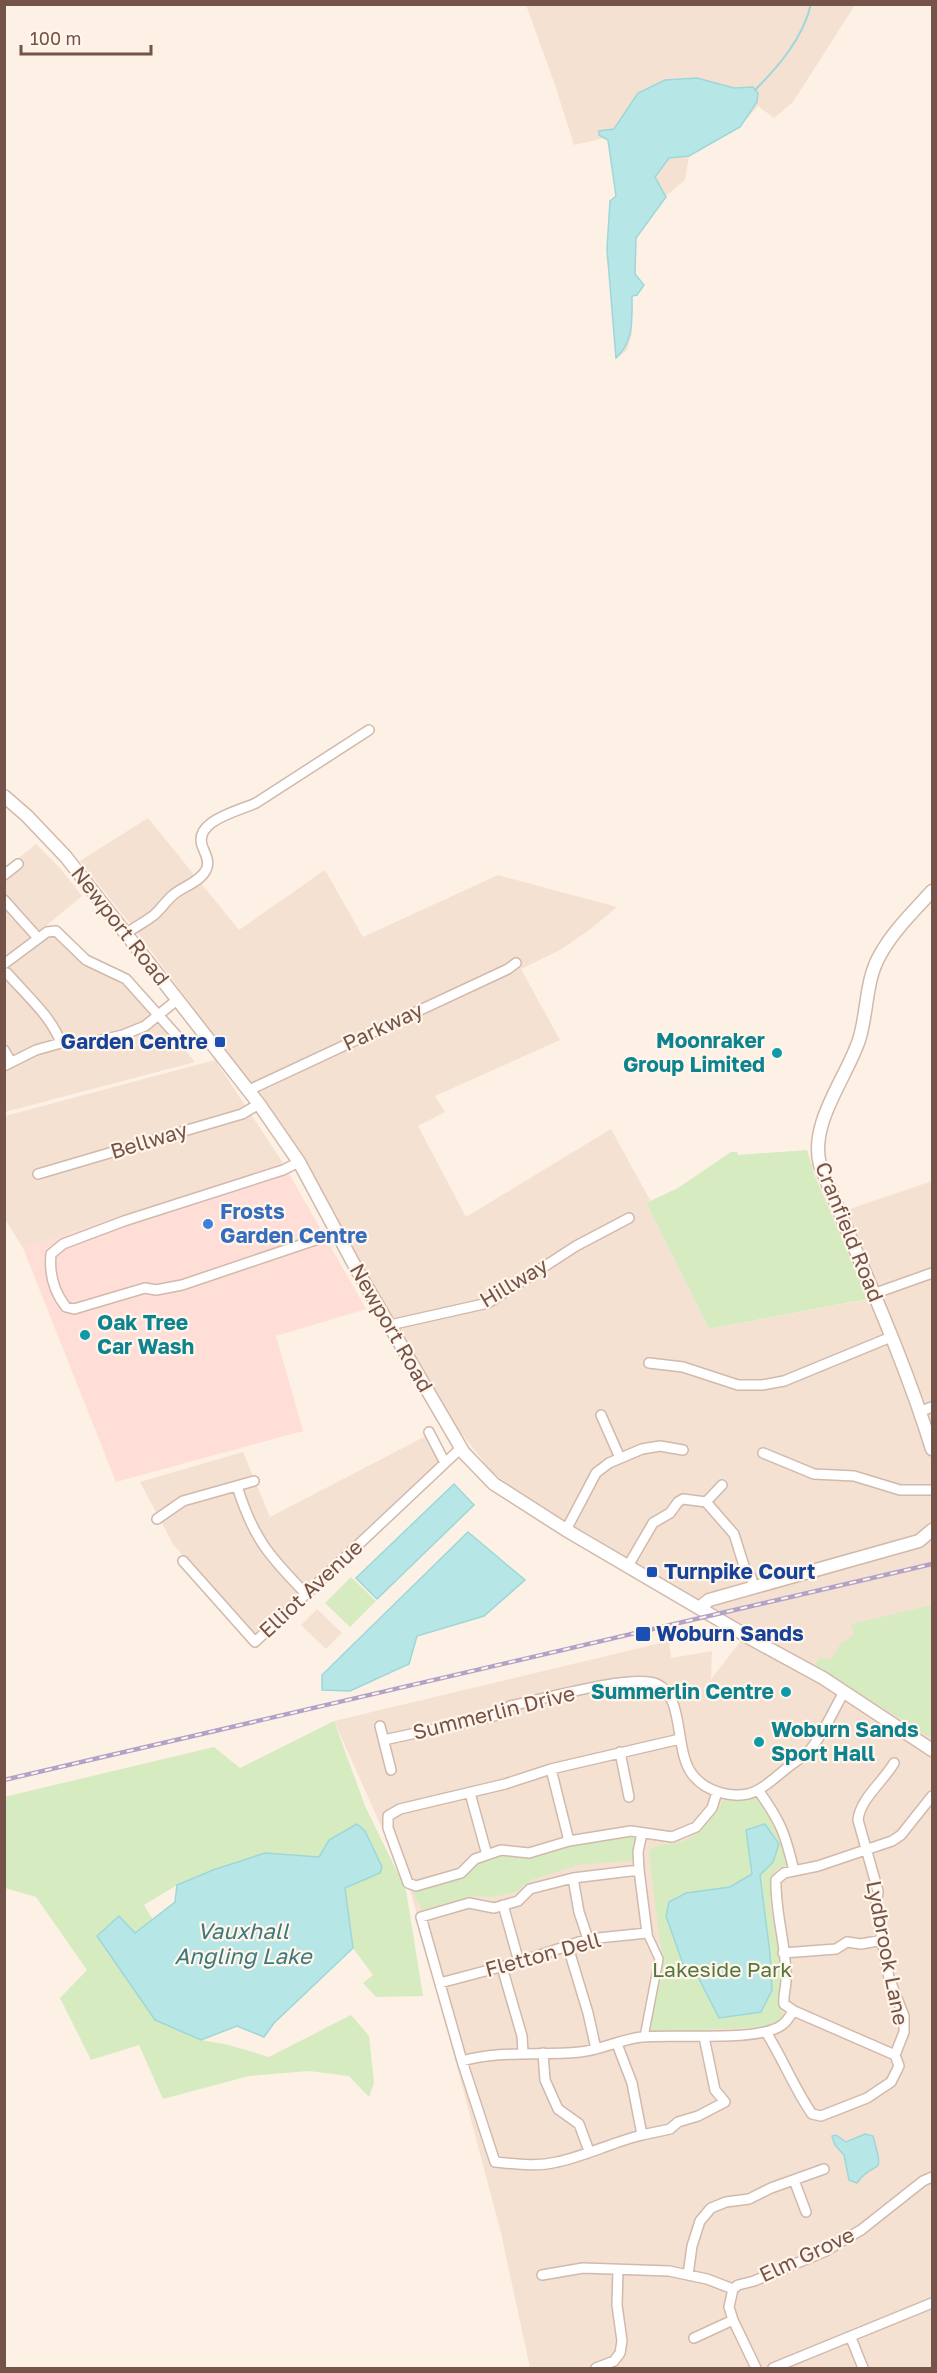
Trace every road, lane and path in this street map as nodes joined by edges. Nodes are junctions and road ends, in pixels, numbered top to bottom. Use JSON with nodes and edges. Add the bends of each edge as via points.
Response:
{"nodes":[{"id":1,"x":369,"y":730,"type":"dead end"},
{"id":2,"x":4,"y":796,"type":"edge"},
{"id":3,"x":18,"y":864,"type":"dead end"},
{"id":4,"x":4,"y":875,"type":"edge"},
{"id":5,"x":933,"y":891,"type":"edge"},
{"id":6,"x":4,"y":900,"type":"edge"},
{"id":7,"x":127,"y":933,"type":"junction"},
{"id":8,"x":38,"y":938,"type":"junction"},
{"id":9,"x":516,"y":963,"type":"dead end"},
{"id":10,"x":6,"y":968,"type":"edge"},
{"id":11,"x":178,"y":999,"type":"junction"},
{"id":12,"x":158,"y":1015,"type":"junction"},
{"id":13,"x":177,"y":1036,"type":"dead end"},
{"id":14,"x":61,"y":1043,"type":"junction"},
{"id":15,"x":4,"y":1050,"type":"edge"},
{"id":16,"x":8,"y":1064,"type":"edge"},
{"id":17,"x":249,"y":1090,"type":"junction"},
{"id":18,"x":259,"y":1104,"type":"junction"},
{"id":19,"x":299,"y":1162,"type":"junction"},
{"id":20,"x":38,"y":1174,"type":"dead end"},
{"id":21,"x":628,"y":1218,"type":"dead end"},
{"id":22,"x":336,"y":1233,"type":"junction"},
{"id":23,"x":933,"y":1273,"type":"edge"},
{"id":24,"x":873,"y":1294,"type":"junction"},
{"id":25,"x":390,"y":1325,"type":"junction"},
{"id":26,"x":891,"y":1337,"type":"junction"},
{"id":27,"x":649,"y":1363,"type":"dead end"},
{"id":28,"x":927,"y":1409,"type":"edge"},
{"id":29,"x":601,"y":1415,"type":"dead end"},
{"id":30,"x":429,"y":1432,"type":"dead end"},
{"id":31,"x":461,"y":1448,"type":"junction"},
{"id":32,"x":933,"y":1449,"type":"edge"},
{"id":33,"x":683,"y":1450,"type":"dead end"},
{"id":34,"x":763,"y":1453,"type":"dead end"},
{"id":35,"x":620,"y":1458,"type":"junction"},
{"id":36,"x":445,"y":1463,"type":"junction"},
{"id":37,"x":254,"y":1481,"type":"dead end"},
{"id":38,"x":723,"y":1485,"type":"dead end"},
{"id":39,"x":237,"y":1486,"type":"junction"},
{"id":40,"x":933,"y":1490,"type":"edge"},
{"id":41,"x":706,"y":1502,"type":"junction"},
{"id":42,"x":157,"y":1519,"type":"dead end"},
{"id":43,"x":566,"y":1530,"type":"junction"},
{"id":44,"x":933,"y":1530,"type":"edge"},
{"id":45,"x":183,"y":1561,"type":"dead end"},
{"id":46,"x":628,"y":1566,"type":"junction"},
{"id":47,"x":754,"y":1588,"type":"junction"},
{"id":48,"x":306,"y":1594,"type":"junction"},
{"id":49,"x":699,"y":1608,"type":"junction"},
{"id":50,"x":844,"y":1692,"type":"junction"},
{"id":51,"x":380,"y":1726,"type":"dead end"},
{"id":52,"x":680,"y":1739,"type":"junction"},
{"id":53,"x":384,"y":1740,"type":"junction"},
{"id":54,"x":933,"y":1750,"type":"edge"},
{"id":55,"x":620,"y":1752,"type":"junction"},
{"id":56,"x":894,"y":1763,"type":"dead end"},
{"id":57,"x":551,"y":1769,"type":"junction"},
{"id":58,"x":391,"y":1770,"type":"dead end"},
{"id":59,"x":758,"y":1790,"type":"junction"},
{"id":60,"x":717,"y":1792,"type":"junction"},
{"id":61,"x":470,"y":1793,"type":"junction"},
{"id":62,"x":933,"y":1796,"type":"edge"},
{"id":63,"x":629,"y":1797,"type":"dead end"},
{"id":64,"x":642,"y":1833,"type":"junction"},
{"id":65,"x":569,"y":1841,"type":"junction"},
{"id":66,"x":865,"y":1850,"type":"junction"},
{"id":67,"x":487,"y":1854,"type":"junction"},
{"id":68,"x":639,"y":1870,"type":"junction"},
{"id":69,"x":794,"y":1871,"type":"junction"},
{"id":70,"x":573,"y":1878,"type":"junction"},
{"id":71,"x":503,"y":1905,"type":"junction"},
{"id":72,"x":647,"y":1934,"type":"junction"},
{"id":73,"x":588,"y":1939,"type":"junction"},
{"id":74,"x":883,"y":1940,"type":"junction"},
{"id":75,"x":568,"y":1947,"type":"junction"},
{"id":76,"x":783,"y":1953,"type":"junction"},
{"id":77,"x":519,"y":1962,"type":"junction"},
{"id":78,"x":502,"y":1967,"type":"junction"},
{"id":79,"x":440,"y":1983,"type":"junction"},
{"id":80,"x":794,"y":2011,"type":"junction"},
{"id":81,"x":766,"y":2032,"type":"junction"},
{"id":82,"x":644,"y":2037,"type":"junction"},
{"id":83,"x":704,"y":2037,"type":"junction"},
{"id":84,"x":617,"y":2043,"type":"junction"},
{"id":85,"x":596,"y":2049,"type":"junction"},
{"id":86,"x":523,"y":2052,"type":"junction"},
{"id":87,"x":543,"y":2053,"type":"junction"},
{"id":88,"x":895,"y":2055,"type":"junction"},
{"id":89,"x":462,"y":2061,"type":"junction"},
{"id":90,"x":642,"y":2136,"type":"junction"},
{"id":91,"x":589,"y":2151,"type":"junction"},
{"id":92,"x":824,"y":2169,"type":"dead end"},
{"id":93,"x":933,"y":2177,"type":"edge"},
{"id":94,"x":794,"y":2180,"type":"junction"},
{"id":95,"x":806,"y":2212,"type":"dead end"},
{"id":96,"x":618,"y":2270,"type":"junction"},
{"id":97,"x":542,"y":2275,"type":"dead end"},
{"id":98,"x":688,"y":2275,"type":"junction"},
{"id":99,"x":733,"y":2289,"type":"junction"},
{"id":100,"x":933,"y":2303,"type":"edge"},
{"id":101,"x":733,"y":2320,"type":"junction"},
{"id":102,"x":698,"y":2333,"type":"dead end"},
{"id":103,"x":851,"y":2338,"type":"junction"},
{"id":104,"x":596,"y":2368,"type":"edge"},
{"id":105,"x":756,"y":2368,"type":"edge"},
{"id":106,"x":773,"y":2368,"type":"edge"},
{"id":107,"x":863,"y":2368,"type":"edge"}],
"edges":[{"from":1,"to":7,"type":"street","via":[[256,803],[206,827],[200,843],[208,862],[206,870]]},
{"from":2,"to":7,"type":"street","name":"Newport Road","via":[[66,857]]},
{"from":3,"to":4,"type":"street"},
{"from":5,"to":24,"type":"street","name":"Cranfield Road","via":[[888,942],[874,966],[859,1040],[817,1142],[820,1165]]},
{"from":6,"to":8,"type":"street"},
{"from":7,"to":11,"type":"street","name":"Newport Road"},
{"from":8,"to":10,"type":"street"},
{"from":8,"to":12,"type":"street","via":[[49,931],[59,933],[86,960],[126,979]]},
{"from":9,"to":17,"type":"street","name":"Parkway"},
{"from":10,"to":14,"type":"street"},
{"from":11,"to":12,"type":"street"},
{"from":11,"to":17,"type":"street","name":"Newport Road"},
{"from":12,"to":13,"type":"street"},
{"from":12,"to":14,"type":"street","via":[[145,1026],[123,1035],[93,1042]]},
{"from":14,"to":16,"type":"street"},
{"from":15,"to":16,"type":"street"},
{"from":17,"to":18,"type":"street","name":"Newport Road"},
{"from":18,"to":19,"type":"street","name":"Newport Road"},
{"from":18,"to":20,"type":"street","name":"Bellway","via":[[242,1114]]},
{"from":19,"to":22,"type":"street","name":"Newport Road"},
{"from":19,"to":22,"type":"street","via":[[63,1244],[51,1254],[50,1270],[59,1298],[66,1307],[75,1309],[145,1288],[182,1285]]},
{"from":21,"to":25,"type":"street","name":"Hillway","via":[[576,1246],[488,1303]]},
{"from":22,"to":25,"type":"street","name":"Newport Road"},
{"from":23,"to":24,"type":"street"},
{"from":24,"to":26,"type":"street","name":"Cranfield Road"},
{"from":25,"to":31,"type":"street","name":"Newport Road"},
{"from":26,"to":27,"type":"street","via":[[784,1381],[762,1385],[738,1385],[683,1367]]},
{"from":26,"to":28,"type":"street","name":"Cranfield Road"},
{"from":28,"to":32,"type":"street","name":"Cranfield Road"},
{"from":29,"to":35,"type":"street"},
{"from":30,"to":36,"type":"street"},
{"from":31,"to":36,"type":"street","name":"Elliot Avenue"},
{"from":31,"to":43,"type":"street","name":"Newport Road","via":[[494,1484]]},
{"from":33,"to":35,"type":"street","via":[[660,1446]]},
{"from":34,"to":40,"type":"street","via":[[814,1474],[854,1476],[900,1490]]},
{"from":35,"to":43,"type":"street","via":[[596,1473]]},
{"from":36,"to":48,"type":"street","name":"Elliot Avenue"},
{"from":37,"to":39,"type":"street"},
{"from":38,"to":41,"type":"street"},
{"from":39,"to":42,"type":"street","via":[[183,1501]]},
{"from":39,"to":48,"type":"street","via":[[247,1519],[269,1556]]},
{"from":41,"to":46,"type":"street","via":[[678,1502],[670,1513],[653,1523]]},
{"from":41,"to":47,"type":"street","via":[[734,1534]]},
{"from":43,"to":46,"type":"street","name":"Newport Road"},
{"from":44,"to":47,"type":"street","via":[[919,1541]]},
{"from":45,"to":48,"type":"street","name":"Elliot Avenue","via":[[255,1642]]},
{"from":46,"to":49,"type":"street","name":"Newport Road"},
{"from":47,"to":49,"type":"street","via":[[709,1600]]},
{"from":49,"to":50,"type":"street","name":"Newport Road"},
{"from":50,"to":54,"type":"street","name":"Newport Road"},
{"from":50,"to":59,"type":"street","via":[[809,1751]]},
{"from":51,"to":53,"type":"street","name":"Summerlin Drive"},
{"from":52,"to":53,"type":"street","name":"Summerlin Drive","via":[[668,1692],[660,1685],[640,1681],[510,1707],[494,1716]]},
{"from":52,"to":55,"type":"street"},
{"from":52,"to":60,"type":"street","name":"Summerlin Drive","via":[[692,1774]]},
{"from":53,"to":58,"type":"street","name":"Summerlin Drive"},
{"from":55,"to":57,"type":"street"},
{"from":55,"to":63,"type":"street"},
{"from":56,"to":66,"type":"street","name":"Lydbrook Lane","via":[[859,1808]]},
{"from":57,"to":61,"type":"street"},
{"from":57,"to":65,"type":"street"},
{"from":59,"to":60,"type":"street","via":[[740,1795]]},
{"from":59,"to":69,"type":"street","via":[[784,1830]]},
{"from":60,"to":64,"type":"street","via":[[712,1808],[696,1827],[672,1837]]},
{"from":61,"to":67,"type":"street"},
{"from":61,"to":67,"type":"street","via":[[400,1809],[388,1816],[388,1828],[408,1883],[416,1886],[461,1873],[475,1859]]},
{"from":62,"to":66,"type":"street","via":[[901,1835]]},
{"from":64,"to":65,"type":"street","via":[[631,1831]]},
{"from":64,"to":68,"type":"street"},
{"from":65,"to":67,"type":"street","via":[[529,1853],[501,1850]]},
{"from":66,"to":69,"type":"street"},
{"from":66,"to":74,"type":"street","name":"Lydbrook Lane","via":[[878,1891],[876,1907]]},
{"from":68,"to":70,"type":"street"},
{"from":68,"to":72,"type":"street"},
{"from":69,"to":76,"type":"street","via":[[783,1873],[776,1880]]},
{"from":70,"to":71,"type":"street","via":[[530,1889],[518,1901]]},
{"from":70,"to":73,"type":"street"},
{"from":71,"to":77,"type":"street"},
{"from":71,"to":79,"type":"street","via":[[494,1908],[469,1904],[422,1917]]},
{"from":72,"to":73,"type":"street","name":"Fletton Dell"},
{"from":72,"to":82,"type":"street","via":[[659,1959]]},
{"from":73,"to":75,"type":"street","name":"Fletton Dell"},
{"from":74,"to":76,"type":"street"},
{"from":74,"to":88,"type":"street","name":"Lydbrook Lane","via":[[889,1978],[904,2016],[904,2032]]},
{"from":75,"to":77,"type":"street","name":"Fletton Dell"},
{"from":75,"to":85,"type":"street"},
{"from":76,"to":80,"type":"street","via":[[784,2004]]},
{"from":77,"to":78,"type":"street","name":"Fletton Dell"},
{"from":78,"to":79,"type":"street","name":"Fletton Dell"},
{"from":78,"to":86,"type":"street"},
{"from":79,"to":89,"type":"street"},
{"from":80,"to":81,"type":"street","via":[[783,2025]]},
{"from":80,"to":88,"type":"street"},
{"from":81,"to":83,"type":"street"},
{"from":81,"to":88,"type":"street","name":"Lydbrook Lane","via":[[788,2067],[795,2089],[812,2114],[821,2116],[867,2098],[891,2082],[899,2066]]},
{"from":82,"to":83,"type":"street"},
{"from":82,"to":84,"type":"street"},
{"from":83,"to":90,"type":"street","via":[[715,2090],[725,2102],[670,2129]]},
{"from":84,"to":85,"type":"street"},
{"from":84,"to":90,"type":"street","via":[[632,2083]]},
{"from":85,"to":87,"type":"street"},
{"from":86,"to":87,"type":"street"},
{"from":86,"to":89,"type":"street"},
{"from":87,"to":91,"type":"street","via":[[545,2080],[558,2109],[579,2124]]},
{"from":89,"to":91,"type":"street","via":[[495,2162],[532,2165],[557,2162]]},
{"from":90,"to":91,"type":"street"},
{"from":92,"to":94,"type":"street"},
{"from":93,"to":99,"type":"street","name":"Elm Grove","via":[[842,2241]]},
{"from":94,"to":95,"type":"street"},
{"from":94,"to":98,"type":"street","via":[[749,2199],[711,2208],[700,2221]]},
{"from":96,"to":97,"type":"street","via":[[576,2269]]},
{"from":96,"to":98,"type":"street"},
{"from":96,"to":104,"type":"street","via":[[620,2354],[614,2361]]},
{"from":98,"to":99,"type":"street"},
{"from":99,"to":101,"type":"street","name":"Elm Grove","via":[[729,2307]]},
{"from":100,"to":103,"type":"street"},
{"from":101,"to":102,"type":"street"},
{"from":101,"to":105,"type":"street","name":"Elm Grove"},
{"from":103,"to":106,"type":"street"},
{"from":103,"to":107,"type":"street"}]}
